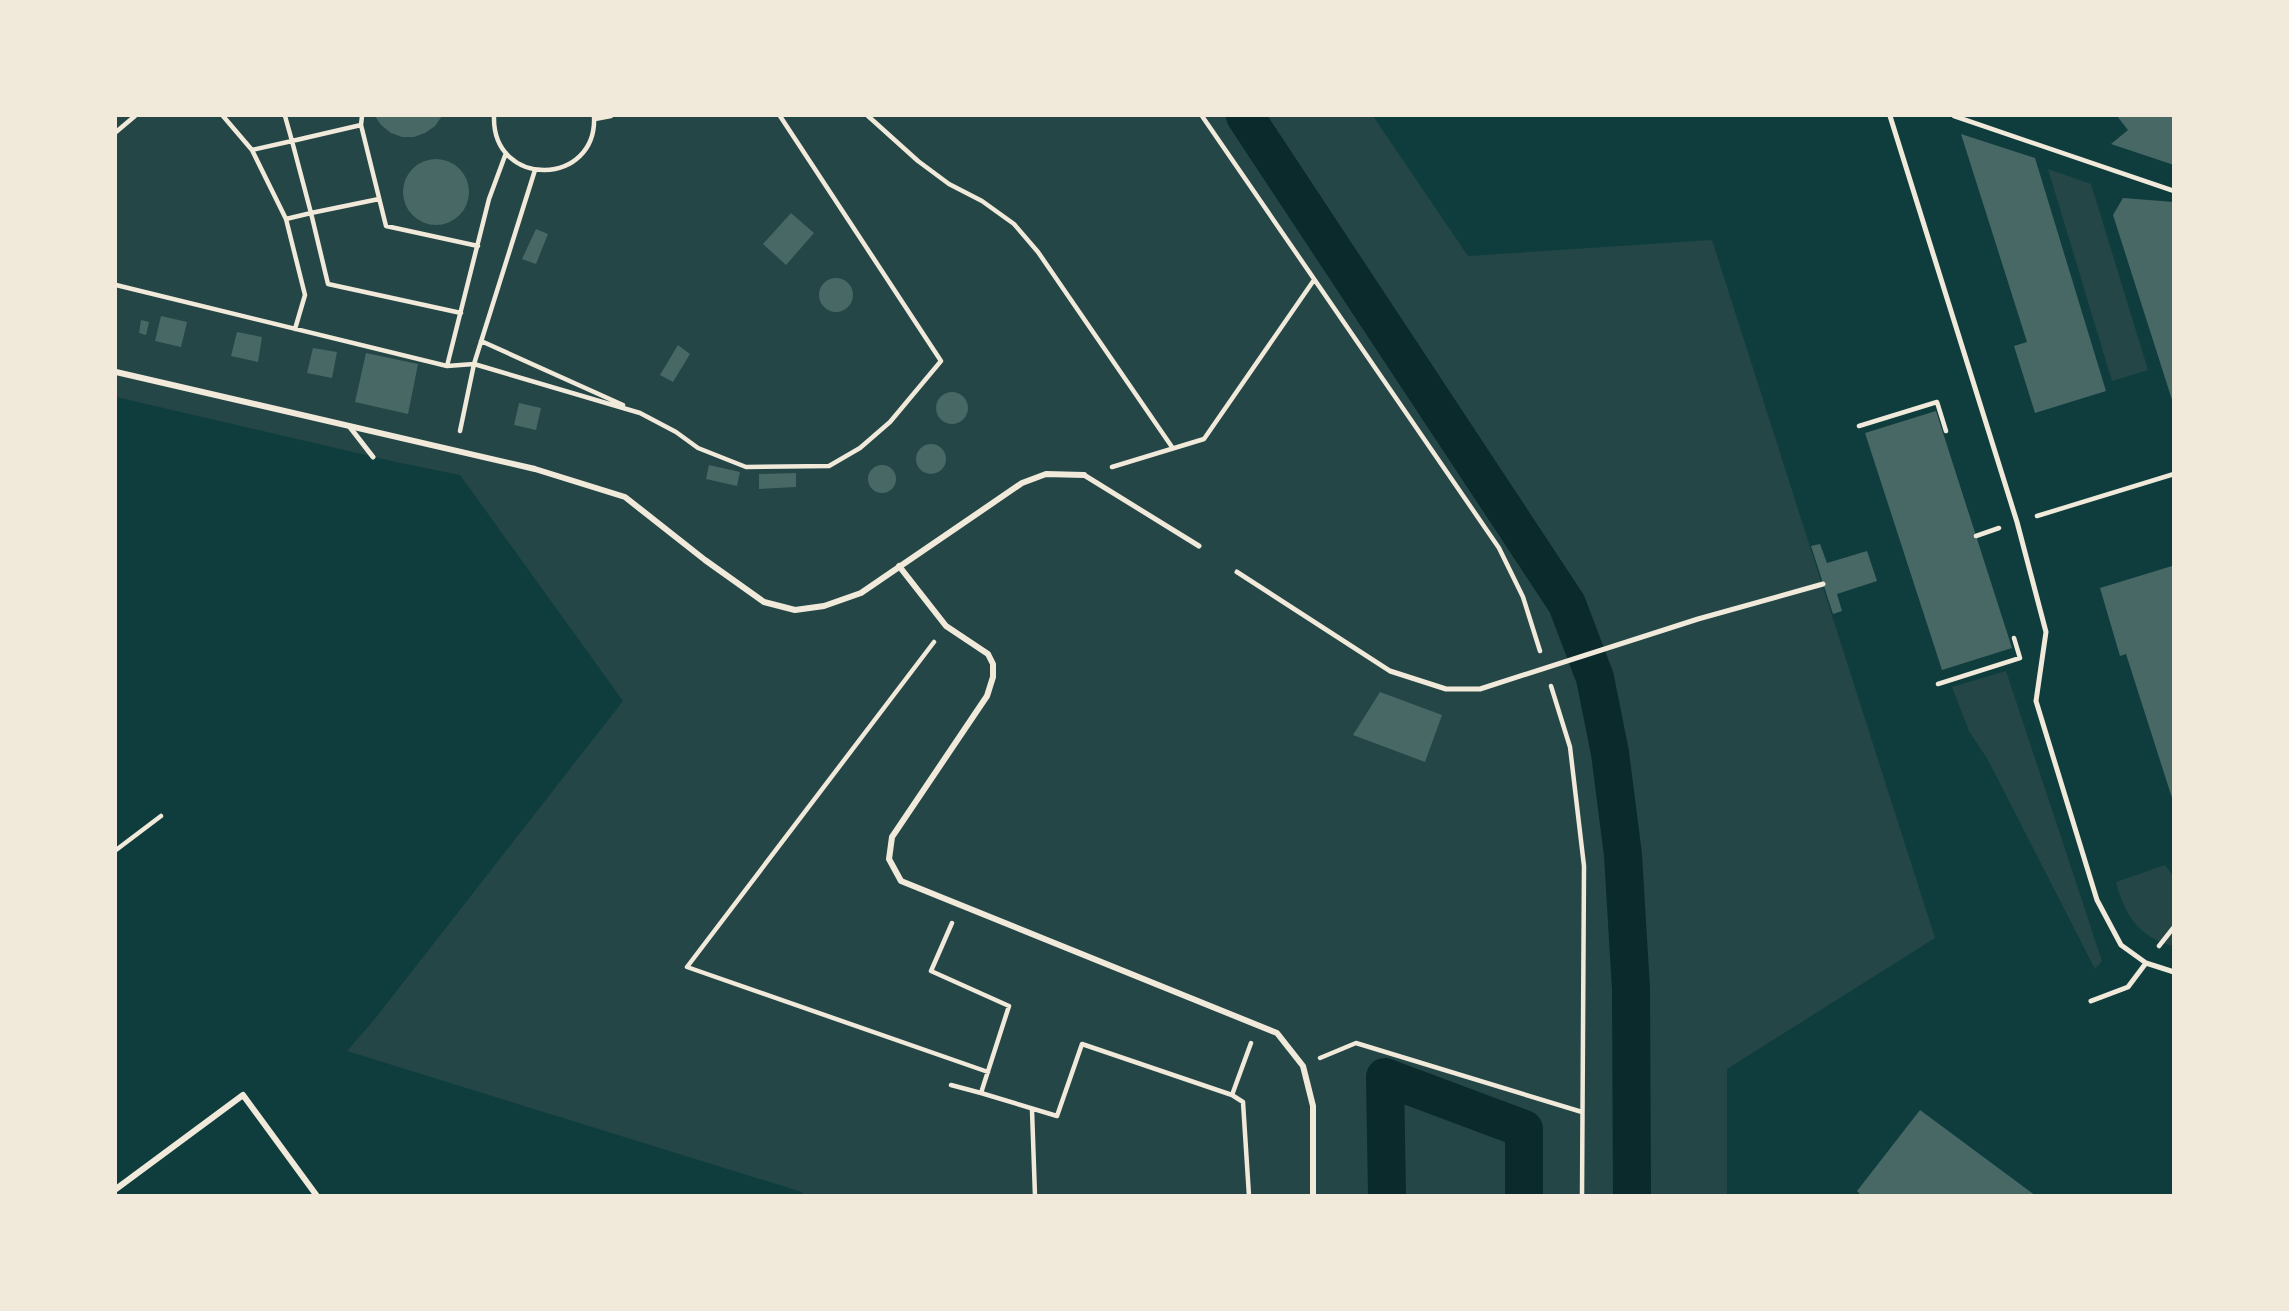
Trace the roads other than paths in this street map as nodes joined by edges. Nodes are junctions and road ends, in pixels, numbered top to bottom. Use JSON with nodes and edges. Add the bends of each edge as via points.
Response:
{"nodes":[{"id":1,"x":1890,"y":116,"type":"edge"},
{"id":2,"x":116,"y":372,"type":"edge"},
{"id":3,"x":349,"y":426,"type":"junction"},
{"id":4,"x":373,"y":457,"type":"dead end"},
{"id":5,"x":1084,"y":475,"type":"joint"},
{"id":6,"x":1199,"y":546,"type":"dead end"},
{"id":7,"x":899,"y":566,"type":"junction"},
{"id":8,"x":1237,"y":572,"type":"dead end"},
{"id":9,"x":1823,"y":584,"type":"dead end"},
{"id":10,"x":2146,"y":962,"type":"junction"},
{"id":11,"x":2174,"y":972,"type":"edge"},
{"id":12,"x":2091,"y":1001,"type":"dead end"},
{"id":13,"x":116,"y":1189,"type":"edge"},
{"id":14,"x":317,"y":1195,"type":"edge"},
{"id":15,"x":1313,"y":1195,"type":"edge"}],
"edges":[{"from":1,"to":10,"type":"lane","via":[[2017,522],[2046,632],[2036,701],[2097,900],[2121,945]]},
{"from":2,"to":3,"type":"street"},
{"from":3,"to":4,"type":"lane"},
{"from":3,"to":7,"type":"street","via":[[535,469],[625,497],[764,602],[795,610],[861,593]]},
{"from":5,"to":6,"type":"lane"},
{"from":5,"to":7,"type":"street","via":[[1046,474],[1022,483]]},
{"from":7,"to":15,"type":"street","via":[[946,626],[988,654],[993,664],[987,696],[892,837],[889,859],[901,881],[1277,1033],[1303,1066],[1313,1106]]},
{"from":8,"to":9,"type":"lane","via":[[1390,671],[1446,689],[1480,689]]},
{"from":10,"to":11,"type":"lane"},
{"from":10,"to":12,"type":"lane","via":[[2128,987]]},
{"from":13,"to":14,"type":"street","via":[[243,1095]]}]}
